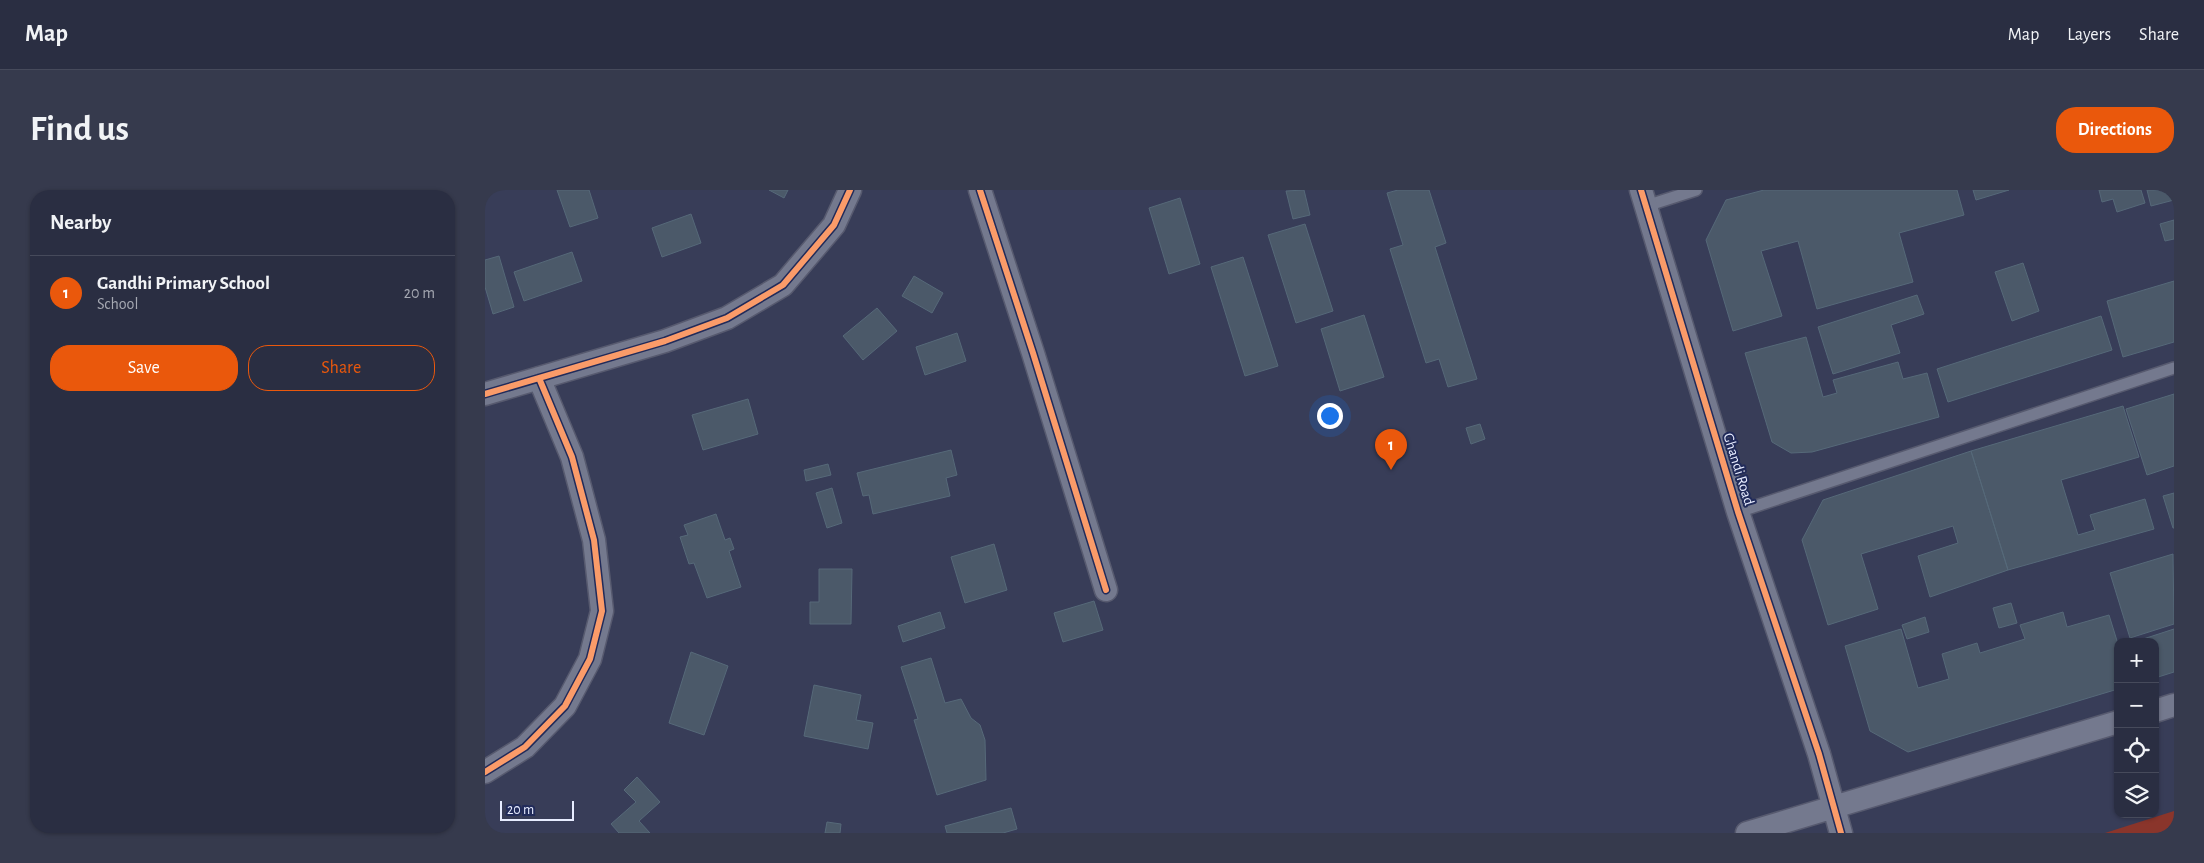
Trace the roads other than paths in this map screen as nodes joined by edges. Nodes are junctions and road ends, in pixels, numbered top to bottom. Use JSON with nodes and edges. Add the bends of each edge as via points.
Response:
{"nodes":[{"id":1,"x":850,"y":190,"type":"edge"},
{"id":2,"x":980,"y":190,"type":"edge"},
{"id":3,"x":1695,"y":190,"type":"edge"},
{"id":4,"x":1644,"y":198,"type":"edge"},
{"id":5,"x":2174,"y":368,"type":"edge"},
{"id":6,"x":539,"y":378,"type":"junction"},
{"id":7,"x":485,"y":394,"type":"edge"},
{"id":8,"x":1738,"y":512,"type":"junction"},
{"id":9,"x":1105,"y":590,"type":"dead end"},
{"id":10,"x":2174,"y":705,"type":"edge"},
{"id":11,"x":2159,"y":710,"type":"edge"},
{"id":12,"x":2114,"y":723,"type":"edge"},
{"id":13,"x":485,"y":772,"type":"edge"},
{"id":14,"x":1833,"y":807,"type":"junction"},
{"id":15,"x":1747,"y":833,"type":"edge"},
{"id":16,"x":1841,"y":833,"type":"edge"}],
"edges":[{"from":1,"to":6,"type":"street","via":[[834,225],[783,285],[727,318],[665,341]]},
{"from":2,"to":9,"type":"street"},
{"from":3,"to":4,"type":"lane"},
{"from":4,"to":8,"type":"street","name":"Ghandi Road"},
{"from":5,"to":8,"type":"lane"},
{"from":6,"to":7,"type":"street"},
{"from":6,"to":13,"type":"street","via":[[571,457],[595,540],[602,611],[590,659],[565,706],[525,747]]},
{"from":8,"to":14,"type":"street","name":"Ghandi Road","via":[[1819,754]]},
{"from":10,"to":11,"type":"street"},
{"from":12,"to":14,"type":"street"},
{"from":14,"to":15,"type":"street"},
{"from":14,"to":16,"type":"street","name":"Ghandi Road"}]}
